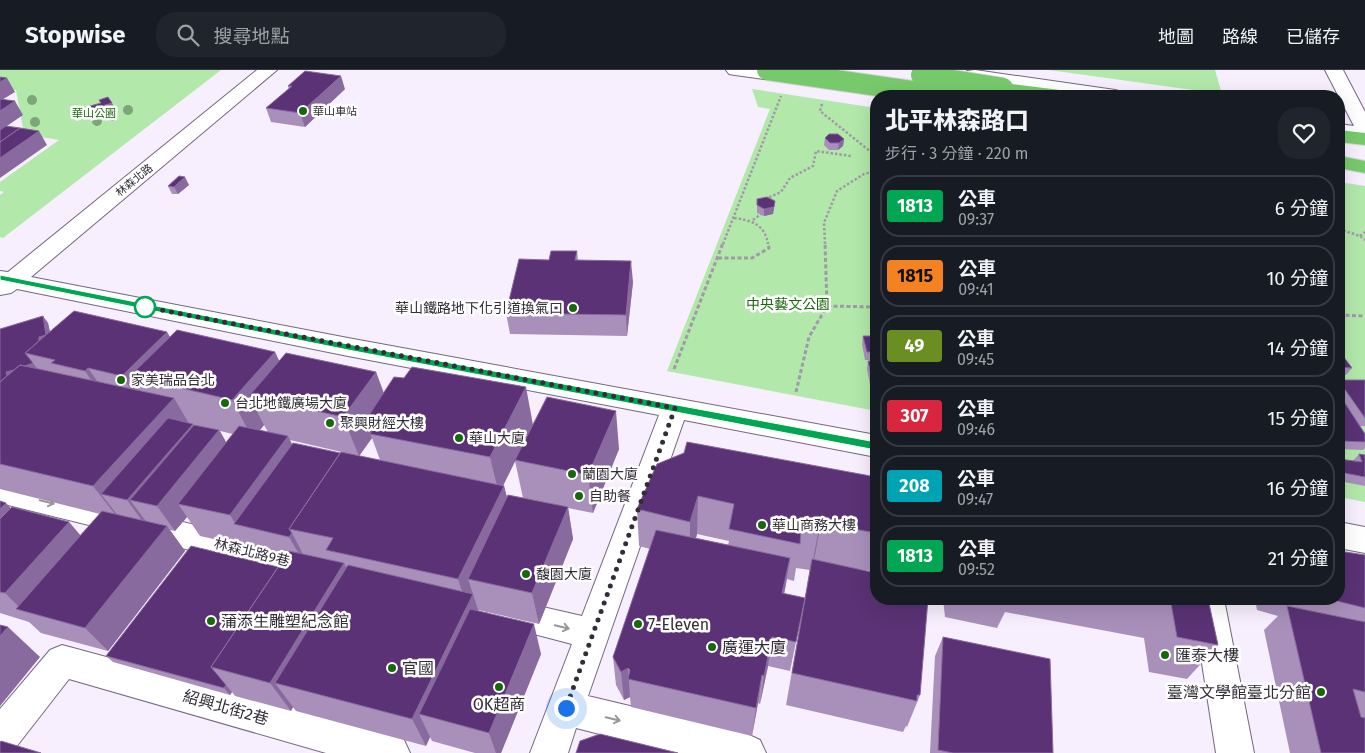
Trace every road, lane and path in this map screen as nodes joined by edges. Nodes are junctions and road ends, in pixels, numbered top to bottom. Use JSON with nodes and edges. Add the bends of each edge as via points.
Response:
{"nodes":[{"id":1,"x":268,"y":70,"type":"edge"},
{"id":2,"x":736,"y":70,"type":"edge"},
{"id":3,"x":767,"y":70,"type":"edge"},
{"id":4,"x":884,"y":70,"type":"edge"},
{"id":5,"x":928,"y":70,"type":"edge"},
{"id":6,"x":939,"y":70,"type":"edge"},
{"id":7,"x":1334,"y":70,"type":"edge"},
{"id":8,"x":964,"y":74,"type":"junction"},
{"id":9,"x":787,"y":77,"type":"junction"},
{"id":10,"x":875,"y":90,"type":"edge"},
{"id":11,"x":905,"y":90,"type":"edge"},
{"id":12,"x":936,"y":90,"type":"edge"},
{"id":13,"x":942,"y":90,"type":"edge"},
{"id":14,"x":1019,"y":90,"type":"edge"},
{"id":15,"x":1074,"y":90,"type":"edge"},
{"id":16,"x":1356,"y":95,"type":"edge"},
{"id":17,"x":822,"y":103,"type":"dead end"},
{"id":18,"x":1345,"y":135,"type":"edge"},
{"id":19,"x":1345,"y":139,"type":"edge"},
{"id":20,"x":1345,"y":148,"type":"edge"},
{"id":21,"x":1364,"y":149,"type":"edge"},
{"id":22,"x":870,"y":151,"type":"edge"},
{"id":23,"x":851,"y":156,"type":"dead end"},
{"id":24,"x":1345,"y":160,"type":"edge"},
{"id":25,"x":870,"y":172,"type":"edge"},
{"id":26,"x":761,"y":202,"type":"edge"},
{"id":27,"x":763,"y":207,"type":"edge"},
{"id":28,"x":733,"y":218,"type":"junction"},
{"id":29,"x":753,"y":220,"type":"junction"},
{"id":30,"x":1345,"y":231,"type":"edge"},
{"id":31,"x":1365,"y":232,"type":"edge"},
{"id":32,"x":1360,"y":236,"type":"junction"},
{"id":33,"x":1365,"y":240,"type":"edge"},
{"id":34,"x":718,"y":258,"type":"junction"},
{"id":35,"x":4,"y":283,"type":"edge"},
{"id":36,"x":126,"y":303,"type":"junction"},
{"id":37,"x":827,"y":306,"type":"junction"},
{"id":38,"x":870,"y":307,"type":"edge"},
{"id":39,"x":1345,"y":315,"type":"edge"},
{"id":40,"x":1365,"y":316,"type":"edge"},
{"id":41,"x":103,"y":325,"type":"edge"},
{"id":42,"x":674,"y":369,"type":"dead end"},
{"id":43,"x":796,"y":392,"type":"dead end"},
{"id":44,"x":675,"y":408,"type":"junction"},
{"id":45,"x":870,"y":445,"type":"edge"},
{"id":46,"x":0,"y":491,"type":"edge"},
{"id":47,"x":1345,"y":536,"type":"edge"},
{"id":48,"x":1365,"y":540,"type":"edge"},
{"id":49,"x":344,"y":574,"type":"edge"},
{"id":50,"x":1209,"y":605,"type":"edge"},
{"id":51,"x":478,"y":606,"type":"edge"},
{"id":52,"x":592,"y":634,"type":"junction"},
{"id":53,"x":566,"y":708,"type":"junction"},
{"id":54,"x":0,"y":738,"type":"edge"},
{"id":55,"x":391,"y":753,"type":"edge"},
{"id":56,"x":548,"y":753,"type":"edge"},
{"id":57,"x":747,"y":753,"type":"edge"},
{"id":58,"x":1235,"y":753,"type":"edge"}],
"edges":[{"from":1,"to":35,"type":"street","name":"林森北路"},
{"from":2,"to":9,"type":"street"},
{"from":3,"to":11,"type":"highway","bridge":true},
{"from":4,"to":14,"type":"highway","bridge":true},
{"from":5,"to":12,"type":"street","via":[[940,75]]},
{"from":6,"to":8,"type":"street"},
{"from":7,"to":16,"type":"street"},
{"from":8,"to":13,"type":"street","via":[[946,76]]},
{"from":8,"to":15,"type":"street"},
{"from":9,"to":10,"type":"street"},
{"from":9,"to":28,"type":"path"},
{"from":16,"to":21,"type":"street"},
{"from":17,"to":22,"type":"path","via":[[820,111]]},
{"from":18,"to":21,"type":"street"},
{"from":19,"to":21,"type":"highway"},
{"from":20,"to":21,"type":"highway"},
{"from":21,"to":24,"type":"street"},
{"from":23,"to":26,"type":"path","via":[[816,151],[813,166],[788,178],[781,192]]},
{"from":25,"to":37,"type":"path","via":[[837,191],[824,224]]},
{"from":27,"to":29,"type":"path","via":[[765,212]]},
{"from":28,"to":29,"type":"path"},
{"from":28,"to":34,"type":"path"},
{"from":29,"to":34,"type":"path","via":[[768,235],[769,248],[762,255],[745,260]]},
{"from":30,"to":32,"type":"path"},
{"from":31,"to":32,"type":"path"},
{"from":32,"to":33,"type":"path"},
{"from":34,"to":42,"type":"path"},
{"from":35,"to":36,"type":"street"},
{"from":36,"to":41,"type":"street"},
{"from":36,"to":44,"type":"street"},
{"from":37,"to":38,"type":"path"},
{"from":37,"to":43,"type":"path","via":[[808,337]]},
{"from":39,"to":40,"type":"path"},
{"from":44,"to":45,"type":"street"},
{"from":44,"to":52,"type":"street"},
{"from":46,"to":49,"type":"street","name":"林森北路9巷","one_way":true},
{"from":47,"to":48,"type":"street"},
{"from":50,"to":58,"type":"street"},
{"from":51,"to":52,"type":"street","one_way":true},
{"from":52,"to":53,"type":"street"},
{"from":53,"to":56,"type":"street"},
{"from":53,"to":57,"type":"street","one_way":true},
{"from":54,"to":55,"type":"street","name":"紹興北街2巷","via":[[62,661]]}]}
